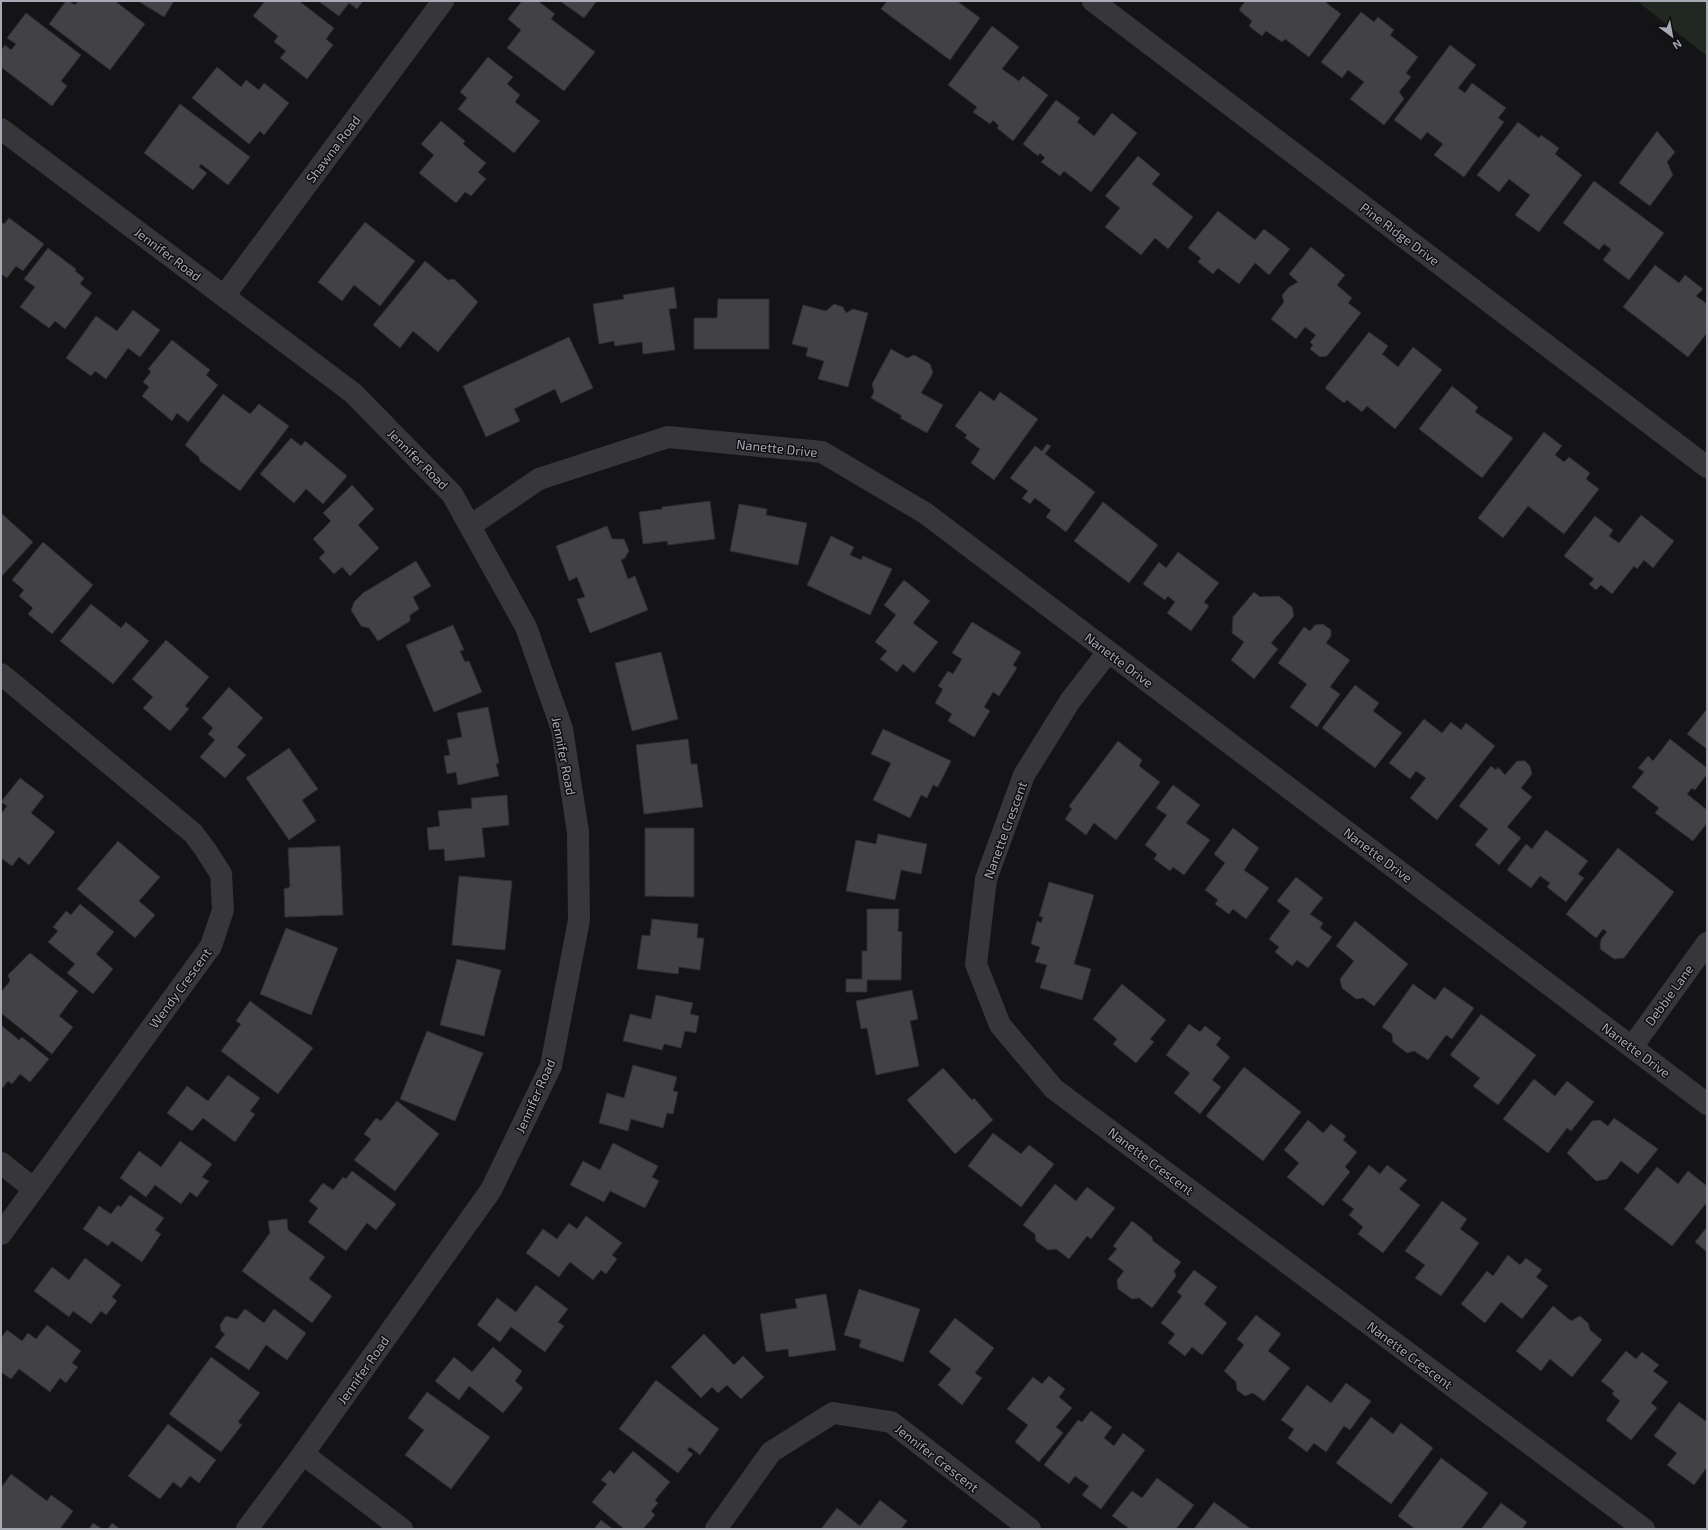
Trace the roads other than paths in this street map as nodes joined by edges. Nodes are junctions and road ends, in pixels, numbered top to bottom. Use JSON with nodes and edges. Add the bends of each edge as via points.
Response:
{"nodes":[{"id":1,"x":443,"y":1,"type":"edge"},
{"id":2,"x":1093,"y":1,"type":"edge"},
{"id":3,"x":1,"y":129,"type":"edge"},
{"id":4,"x":224,"y":296,"type":"junction"},
{"id":5,"x":1707,"y":467,"type":"edge"},
{"id":6,"x":470,"y":526,"type":"junction"},
{"id":7,"x":1108,"y":652,"type":"junction"},
{"id":8,"x":1,"y":674,"type":"edge"},
{"id":9,"x":1707,"y":943,"type":"edge"},
{"id":10,"x":1632,"y":1047,"type":"junction"},
{"id":11,"x":1707,"y":1104,"type":"edge"},
{"id":12,"x":1,"y":1164,"type":"edge"},
{"id":13,"x":34,"y":1189,"type":"junction"},
{"id":14,"x":1,"y":1234,"type":"edge"},
{"id":15,"x":303,"y":1454,"type":"junction"},
{"id":16,"x":247,"y":1529,"type":"edge"},
{"id":17,"x":402,"y":1529,"type":"edge"},
{"id":18,"x":716,"y":1529,"type":"edge"},
{"id":19,"x":1030,"y":1529,"type":"edge"},
{"id":20,"x":1644,"y":1529,"type":"edge"}],
"edges":[{"from":1,"to":4,"type":"street","name":"Shawna Road"},
{"from":2,"to":5,"type":"street","name":"Pine Ridge Drive"},
{"from":3,"to":4,"type":"street","name":"Jennifer Road"},
{"from":4,"to":6,"type":"street","name":"Jennifer Road","via":[[353,393],[452,494]]},
{"from":6,"to":7,"type":"street","name":"Nanette Drive","via":[[539,480],[668,437],[822,452],[925,513]]},
{"from":6,"to":15,"type":"street","name":"Jennifer Road","via":[[526,627],[562,729],[578,832],[579,920],[551,1066],[491,1190]]},
{"from":7,"to":10,"type":"street","name":"Nanette Drive"},
{"from":7,"to":20,"type":"street","name":"Nanette Crescent","via":[[1070,701],[1024,775],[986,879],[976,964],[1000,1025],[1054,1089]]},
{"from":8,"to":13,"type":"street","name":"Wendy Crescent","via":[[193,833],[221,874],[223,910],[211,946]]},
{"from":9,"to":10,"type":"street","name":"Debbie Lane"},
{"from":10,"to":11,"type":"street","name":"Nanette Drive"},
{"from":12,"to":13,"type":"street"},
{"from":13,"to":14,"type":"street","name":"Wendy Crescent"},
{"from":15,"to":16,"type":"street","name":"Jennifer Road"},
{"from":15,"to":17,"type":"street"},
{"from":18,"to":19,"type":"street","name":"Jennifer Crescent","via":[[771,1452],[833,1413],[891,1422]]}]}
